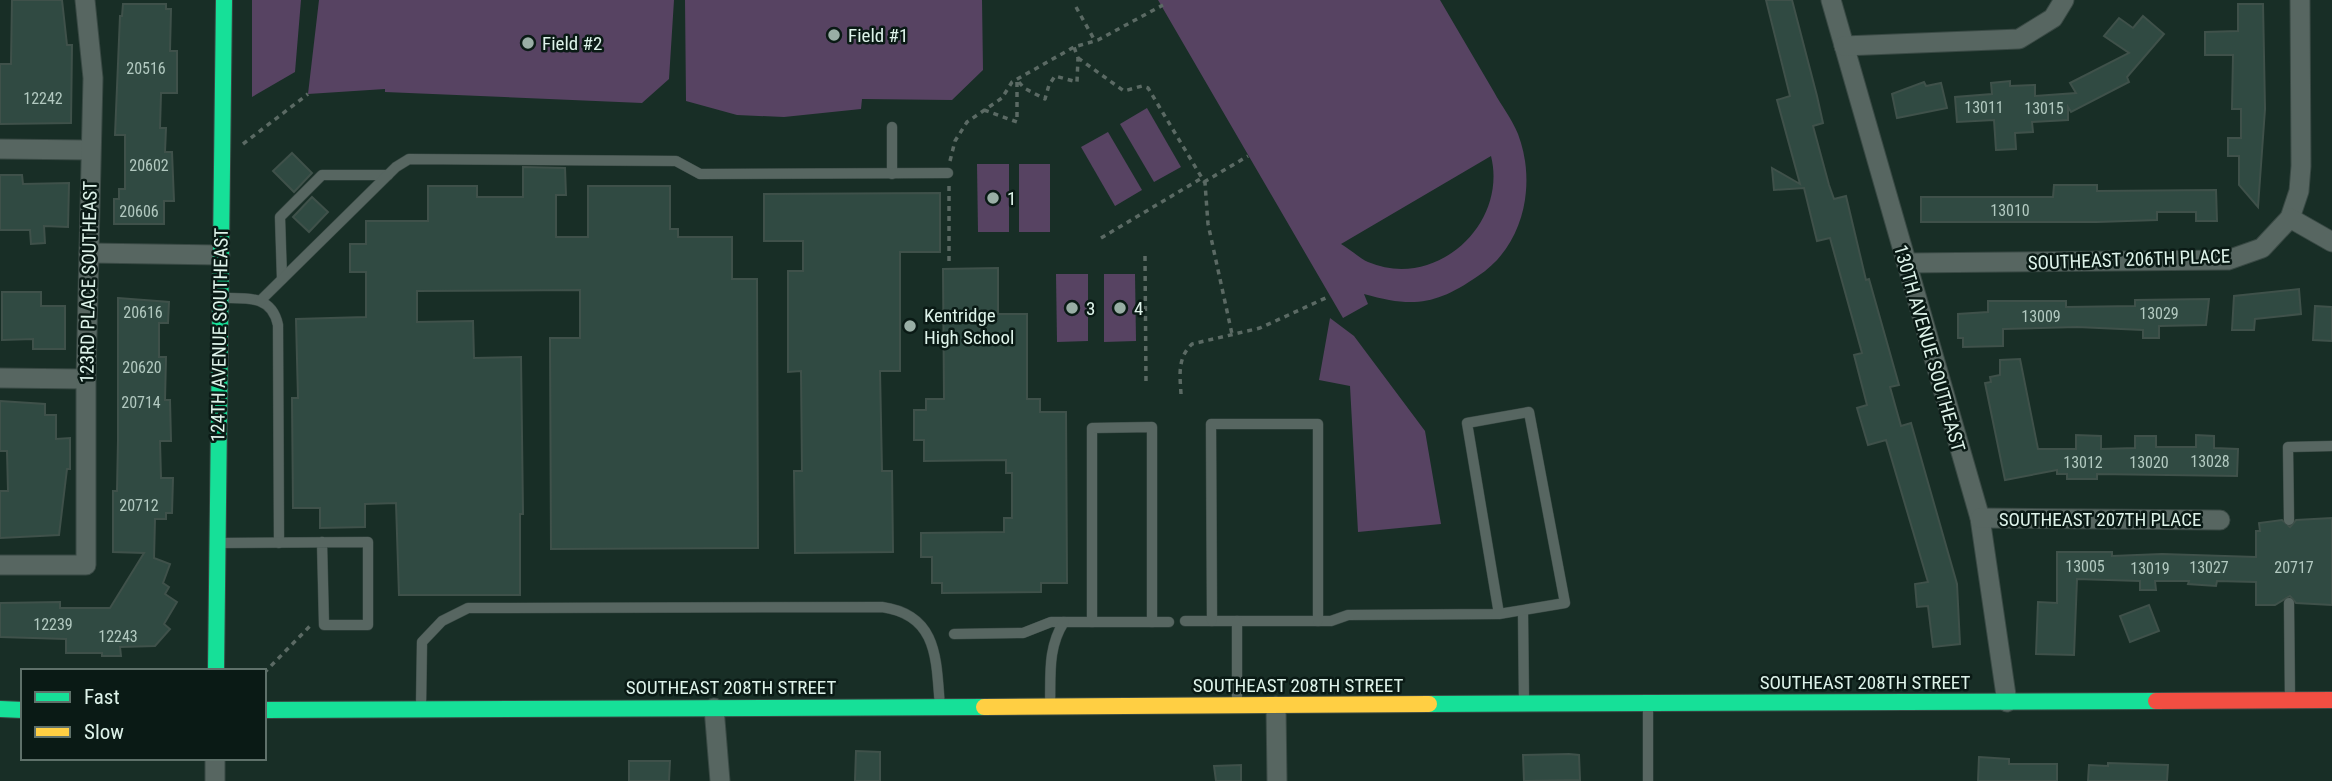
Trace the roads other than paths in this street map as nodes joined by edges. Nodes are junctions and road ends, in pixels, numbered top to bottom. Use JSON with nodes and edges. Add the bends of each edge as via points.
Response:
{"nodes":[{"id":1,"x":85,"y":0,"type":"edge"},
{"id":2,"x":224,"y":0,"type":"edge"},
{"id":3,"x":1831,"y":0,"type":"edge"},
{"id":4,"x":2064,"y":0,"type":"edge"},
{"id":5,"x":2300,"y":0,"type":"edge"},
{"id":6,"x":1844,"y":46,"type":"junction"},
{"id":7,"x":892,"y":127,"type":"dead end"},
{"id":8,"x":0,"y":149,"type":"edge"},
{"id":9,"x":90,"y":150,"type":"junction"},
{"id":10,"x":892,"y":173,"type":"junction"},
{"id":11,"x":948,"y":173,"type":"road end"},
{"id":12,"x":388,"y":175,"type":"junction"},
{"id":13,"x":2290,"y":218,"type":"junction"},
{"id":14,"x":2332,"y":242,"type":"edge"},
{"id":15,"x":89,"y":253,"type":"junction"},
{"id":16,"x":219,"y":254,"type":"junction"},
{"id":17,"x":1906,"y":263,"type":"junction"},
{"id":18,"x":282,"y":279,"type":"junction"},
{"id":19,"x":219,"y":298,"type":"junction"},
{"id":20,"x":260,"y":301,"type":"junction"},
{"id":21,"x":0,"y":378,"type":"edge"},
{"id":22,"x":86,"y":379,"type":"junction"},
{"id":23,"x":2332,"y":446,"type":"edge"},
{"id":24,"x":1980,"y":518,"type":"junction"},
{"id":25,"x":2220,"y":520,"type":"dead end"},
{"id":26,"x":2289,"y":520,"type":"dead end"},
{"id":27,"x":322,"y":542,"type":"junction"},
{"id":28,"x":217,"y":543,"type":"junction"},
{"id":29,"x":279,"y":543,"type":"junction"},
{"id":30,"x":0,"y":565,"type":"edge"},
{"id":31,"x":2289,"y":603,"type":"dead end"},
{"id":32,"x":1523,"y":612,"type":"junction"},
{"id":33,"x":1499,"y":614,"type":"junction"},
{"id":34,"x":1185,"y":621,"type":"dead end"},
{"id":35,"x":1212,"y":621,"type":"junction"},
{"id":36,"x":1237,"y":621,"type":"junction"},
{"id":37,"x":1318,"y":621,"type":"junction"},
{"id":38,"x":1063,"y":622,"type":"junction"},
{"id":39,"x":1092,"y":622,"type":"junction"},
{"id":40,"x":1152,"y":622,"type":"junction"},
{"id":41,"x":1169,"y":622,"type":"dead end"},
{"id":42,"x":954,"y":634,"type":"dead end"},
{"id":43,"x":216,"y":669,"type":"edge"},
{"id":44,"x":2290,"y":700,"type":"junction"},
{"id":45,"x":2332,"y":700,"type":"edge"},
{"id":46,"x":2007,"y":702,"type":"junction"},
{"id":47,"x":1648,"y":704,"type":"junction"},
{"id":48,"x":1524,"y":705,"type":"junction"},
{"id":49,"x":1237,"y":706,"type":"junction"},
{"id":50,"x":1276,"y":706,"type":"junction"},
{"id":51,"x":940,"y":707,"type":"junction"},
{"id":52,"x":1051,"y":707,"type":"junction"},
{"id":53,"x":714,"y":708,"type":"junction"},
{"id":54,"x":0,"y":709,"type":"edge"},
{"id":55,"x":421,"y":709,"type":"junction"},
{"id":56,"x":21,"y":710,"type":"edge"},
{"id":57,"x":266,"y":710,"type":"edge"},
{"id":58,"x":215,"y":760,"type":"edge"},
{"id":59,"x":215,"y":781,"type":"edge"},
{"id":60,"x":720,"y":781,"type":"edge"},
{"id":61,"x":1277,"y":781,"type":"edge"},
{"id":62,"x":1648,"y":781,"type":"edge"}],
"edges":[{"from":1,"to":9,"type":"street","name":"123RD PLACE SOUTHEAST","via":[[93,78]]},
{"from":2,"to":16,"type":"main road","name":"124TH AVENUE SOUTHEAST"},
{"from":3,"to":6,"type":"street","name":"130TH AVENUE SOUTHEAST"},
{"from":4,"to":6,"type":"street","via":[[2053,18],[2019,38]]},
{"from":5,"to":13,"type":"street","via":[[2301,166]]},
{"from":6,"to":17,"type":"street","name":"130TH AVENUE SOUTHEAST"},
{"from":7,"to":10,"type":"lane"},
{"from":8,"to":9,"type":"street"},
{"from":9,"to":15,"type":"street","name":"123RD PLACE SOUTHEAST"},
{"from":10,"to":11,"type":"lane"},
{"from":10,"to":12,"type":"lane","via":[[700,174],[676,161],[409,159]]},
{"from":12,"to":18,"type":"lane"},
{"from":12,"to":18,"type":"lane","via":[[323,175],[280,217]]},
{"from":13,"to":14,"type":"street"},
{"from":13,"to":17,"type":"street","name":"SOUTHEAST 206TH PLACE","via":[[2262,248],[2228,260]]},
{"from":15,"to":16,"type":"street"},
{"from":15,"to":22,"type":"street","name":"123RD PLACE SOUTHEAST"},
{"from":16,"to":19,"type":"main road","name":"124TH AVENUE SOUTHEAST"},
{"from":17,"to":24,"type":"street","name":"130TH AVENUE SOUTHEAST"},
{"from":18,"to":20,"type":"lane"},
{"from":19,"to":20,"type":"lane"},
{"from":19,"to":28,"type":"main road","name":"124TH AVENUE SOUTHEAST"},
{"from":20,"to":29,"type":"lane","via":[[276,313],[278,325]]},
{"from":21,"to":22,"type":"street"},
{"from":22,"to":30,"type":"street","name":"123RD PLACE SOUTHEAST","via":[[86,565]]},
{"from":23,"to":26,"type":"lane","via":[[2288,447]]},
{"from":24,"to":25,"type":"street","name":"SOUTHEAST 207TH PLACE"},
{"from":24,"to":46,"type":"street","name":"130TH AVENUE SOUTHEAST"},
{"from":27,"to":27,"type":"lane","via":[[324,625],[368,625],[368,542]]},
{"from":27,"to":29,"type":"lane"},
{"from":28,"to":29,"type":"lane"},
{"from":28,"to":43,"type":"main road","name":"124TH AVENUE SOUTHEAST"},
{"from":31,"to":44,"type":"lane"},
{"from":32,"to":33,"type":"lane"},
{"from":32,"to":33,"type":"lane","via":[[1565,603],[1529,412],[1467,423]]},
{"from":32,"to":48,"type":"lane"},
{"from":33,"to":37,"type":"lane","via":[[1348,615]]},
{"from":34,"to":35,"type":"lane"},
{"from":35,"to":36,"type":"lane"},
{"from":35,"to":37,"type":"lane","via":[[1211,424],[1318,424]]},
{"from":36,"to":37,"type":"lane"},
{"from":36,"to":49,"type":"lane"},
{"from":38,"to":39,"type":"lane"},
{"from":38,"to":42,"type":"lane","via":[[1045,623],[1023,633]]},
{"from":38,"to":52,"type":"lane","via":[[1051,650]]},
{"from":39,"to":40,"type":"lane"},
{"from":39,"to":40,"type":"lane","via":[[1092,428],[1152,427]]},
{"from":40,"to":41,"type":"lane"},
{"from":44,"to":45,"type":"main road","name":"SOUTHEAST 208TH STREET"},
{"from":44,"to":46,"type":"main road","name":"SOUTHEAST 208TH STREET"},
{"from":46,"to":47,"type":"main road","name":"SOUTHEAST 208TH STREET"},
{"from":47,"to":48,"type":"main road","name":"SOUTHEAST 208TH STREET"},
{"from":47,"to":62,"type":"lane"},
{"from":48,"to":50,"type":"main road","name":"SOUTHEAST 208TH STREET"},
{"from":49,"to":50,"type":"main road","name":"SOUTHEAST 208TH STREET"},
{"from":49,"to":52,"type":"main road","name":"SOUTHEAST 208TH STREET"},
{"from":50,"to":61,"type":"street"},
{"from":51,"to":52,"type":"main road","name":"SOUTHEAST 208TH STREET"},
{"from":51,"to":53,"type":"main road","name":"SOUTHEAST 208TH STREET"},
{"from":51,"to":55,"type":"lane","via":[[932,640],[910,614],[896,609],[468,608],[442,621],[422,642]]},
{"from":53,"to":55,"type":"main road","name":"SOUTHEAST 208TH STREET"},
{"from":53,"to":60,"type":"street"},
{"from":54,"to":56,"type":"main road"},
{"from":55,"to":57,"type":"main road","name":"SOUTHEAST 208TH STREET"},
{"from":58,"to":59,"type":"street"}]}
